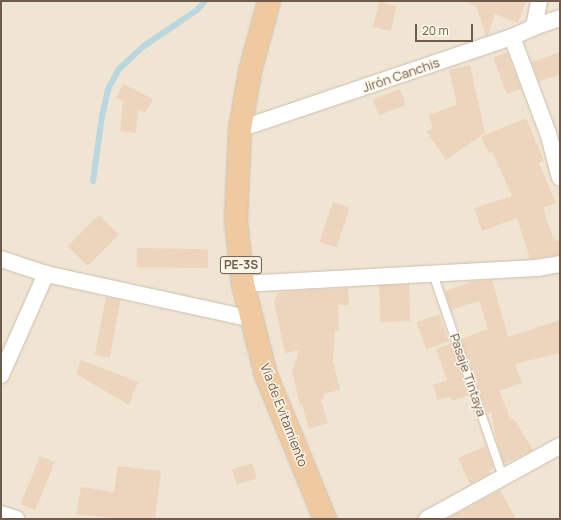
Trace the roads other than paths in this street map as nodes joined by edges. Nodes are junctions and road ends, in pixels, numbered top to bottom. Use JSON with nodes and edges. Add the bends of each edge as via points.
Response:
{"nodes":[{"id":1,"x":269,"y":1,"type":"edge"},
{"id":2,"x":539,"y":1,"type":"edge"},
{"id":3,"x":560,"y":18,"type":"edge"},
{"id":4,"x":534,"y":27,"type":"junction"},
{"id":5,"x":512,"y":37,"type":"junction"},
{"id":6,"x":240,"y":129,"type":"junction"},
{"id":7,"x":560,"y":178,"type":"edge"},
{"id":8,"x":1,"y":259,"type":"edge"},
{"id":9,"x":560,"y":264,"type":"edge"},
{"id":10,"x":46,"y":274,"type":"junction"},
{"id":11,"x":433,"y":274,"type":"junction"},
{"id":12,"x":243,"y":284,"type":"junction"},
{"id":13,"x":252,"y":319,"type":"junction"},
{"id":14,"x":1,"y":375,"type":"edge"},
{"id":15,"x":560,"y":446,"type":"edge"},
{"id":16,"x":503,"y":477,"type":"junction"},
{"id":17,"x":1,"y":514,"type":"edge"},
{"id":18,"x":16,"y":519,"type":"edge"},
{"id":19,"x":325,"y":519,"type":"edge"},
{"id":20,"x":427,"y":519,"type":"edge"}],
"edges":[{"from":1,"to":6,"type":"highway","name":"Vía de Evitamiento","number":"PE-3S","via":[[250,72]]},
{"from":2,"to":4,"type":"street"},
{"from":3,"to":4,"type":"street","name":"Jirón Canchis"},
{"from":4,"to":5,"type":"street","name":"Jirón Canchis"},
{"from":5,"to":6,"type":"street","name":"Jirón Canchis"},
{"from":5,"to":7,"type":"street","via":[[549,136]]},
{"from":6,"to":12,"type":"highway","name":"Vía de Evitamiento","number":"PE-3S","via":[[236,221]]},
{"from":8,"to":10,"type":"street"},
{"from":9,"to":11,"type":"street","via":[[537,268]]},
{"from":10,"to":13,"type":"street"},
{"from":10,"to":14,"type":"street"},
{"from":11,"to":12,"type":"street"},
{"from":11,"to":16,"type":"lane","name":"Pasaje Tintaya"},
{"from":12,"to":13,"type":"highway","name":"Vía de Evitamiento","number":"PE-3S"},
{"from":13,"to":19,"type":"highway","name":"Vía de Evitamiento","number":"PE-3S","via":[[266,375]]},
{"from":15,"to":16,"type":"street"},
{"from":16,"to":20,"type":"street"},
{"from":17,"to":18,"type":"street"}]}
